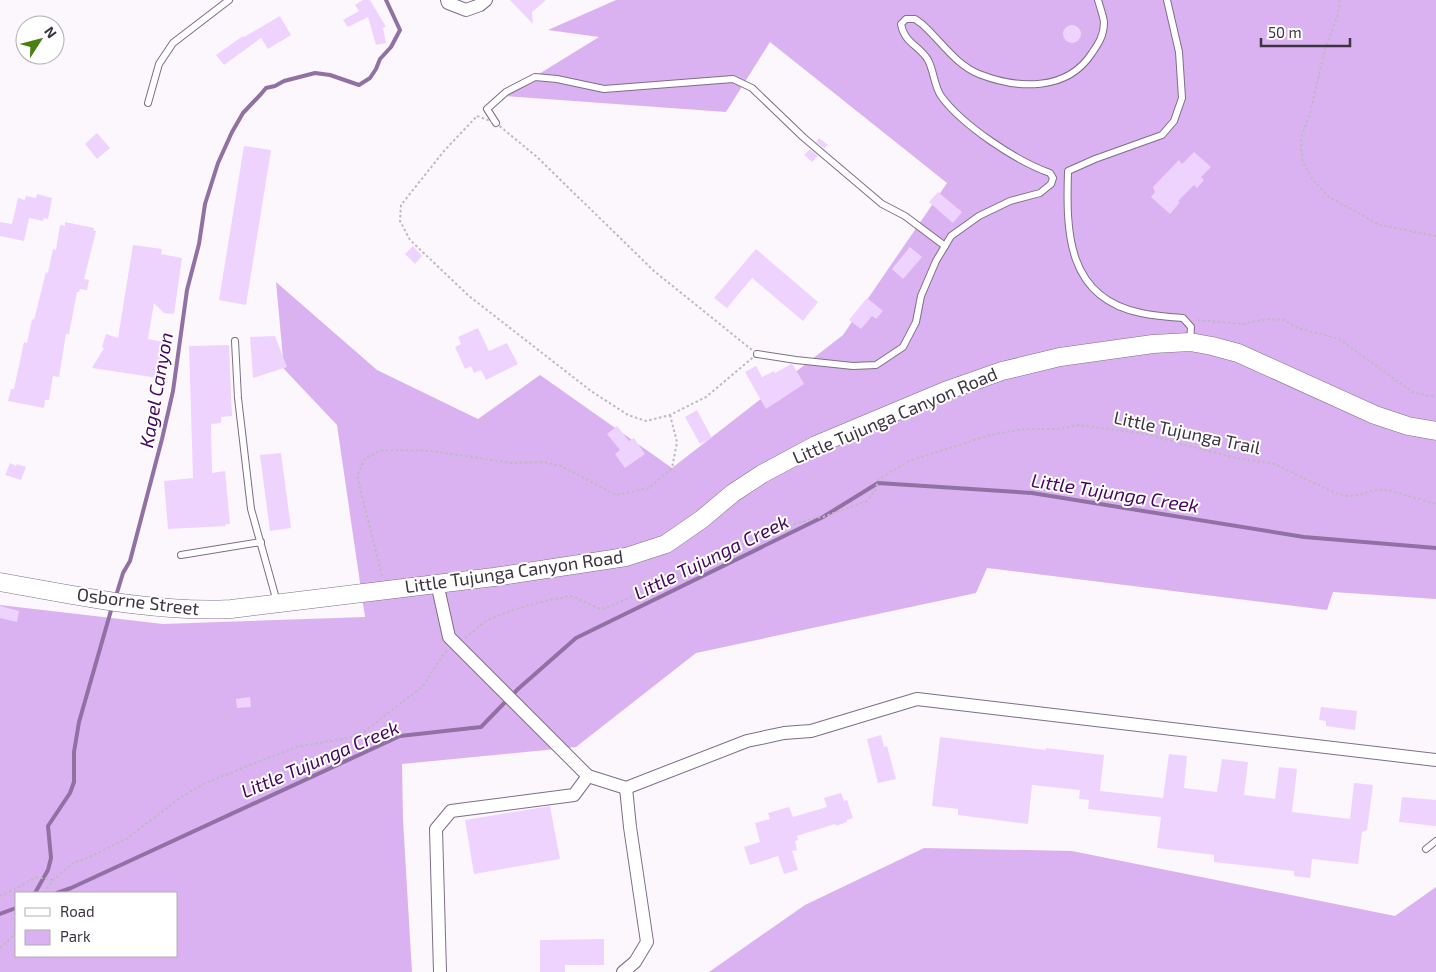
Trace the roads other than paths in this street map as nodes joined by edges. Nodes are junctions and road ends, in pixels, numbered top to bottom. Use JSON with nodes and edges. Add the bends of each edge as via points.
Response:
{"nodes":[{"id":1,"x":229,"y":0,"type":"edge"},
{"id":2,"x":447,"y":0,"type":"edge"},
{"id":3,"x":486,"y":0,"type":"edge"},
{"id":4,"x":1098,"y":0,"type":"edge"},
{"id":5,"x":1167,"y":0,"type":"edge"},
{"id":6,"x":148,"y":103,"type":"dead end"},
{"id":7,"x":496,"y":123,"type":"road end"},
{"id":8,"x":945,"y":246,"type":"junction"},
{"id":9,"x":236,"y":342,"type":"dead end"},
{"id":10,"x":1190,"y":342,"type":"junction"},
{"id":11,"x":757,"y":354,"type":"road end"},
{"id":12,"x":1436,"y":431,"type":"edge"},
{"id":13,"x":261,"y":542,"type":"junction"},
{"id":14,"x":181,"y":555,"type":"dead end"},
{"id":15,"x":0,"y":582,"type":"edge"},
{"id":16,"x":437,"y":583,"type":"junction"},
{"id":17,"x":366,"y":592,"type":"joint"},
{"id":18,"x":277,"y":603,"type":"junction"},
{"id":19,"x":1436,"y":760,"type":"edge"},
{"id":20,"x":588,"y":776,"type":"junction"},
{"id":21,"x":626,"y":788,"type":"junction"},
{"id":22,"x":1436,"y":842,"type":"edge"},
{"id":23,"x":1426,"y":849,"type":"dead end"},
{"id":24,"x":440,"y":972,"type":"edge"},
{"id":25,"x":623,"y":972,"type":"edge"}],
"edges":[{"from":1,"to":6,"type":"lane","via":[[173,43],[158,64]]},
{"from":2,"to":3,"type":"street","via":[[466,10]]},
{"from":4,"to":8,"type":"lane","via":[[1104,21],[1102,38],[1085,64],[1064,79],[1033,85],[1015,85],[978,74],[964,66],[915,19],[906,19],[901,24],[903,34],[928,60],[940,95],[957,114],[1003,150],[1050,172],[1053,178],[1040,193],[1010,201],[979,216],[951,236]]},
{"from":5,"to":10,"type":"lane","via":[[1179,52],[1181,80],[1182,98],[1174,121],[1162,135],[1068,172],[1068,219],[1072,253],[1084,277],[1098,293],[1114,304],[1140,313],[1183,318],[1191,327]]},
{"from":7,"to":8,"type":"lane","via":[[487,109],[506,92],[535,76],[604,88],[733,79],[752,88],[803,137],[882,204],[905,216]]},
{"from":8,"to":11,"type":"lane","via":[[921,296],[916,322],[903,347],[876,365],[853,366]]},
{"from":9,"to":13,"type":"lane","via":[[238,398],[251,509]]},
{"from":10,"to":12,"type":"main road","name":"Little Tujunga Canyon Road","via":[[1238,354],[1375,415]]},
{"from":10,"to":16,"type":"main road","name":"Little Tujunga Canyon Road","via":[[1060,357],[1002,371],[945,391],[816,445],[733,493],[666,544],[642,552],[494,578]]},
{"from":13,"to":14,"type":"lane"},
{"from":13,"to":18,"type":"lane"},
{"from":15,"to":18,"type":"main road","name":"Osborne Street","via":[[168,609],[200,611]]},
{"from":16,"to":17,"type":"main road","name":"Little Tujunga Canyon Road"},
{"from":16,"to":20,"type":"street","via":[[449,636]]},
{"from":17,"to":18,"type":"main road","name":"Osborne Street"},
{"from":19,"to":21,"type":"street","via":[[917,699],[811,732],[784,733],[747,741]]},
{"from":20,"to":21,"type":"street"},
{"from":20,"to":24,"type":"street","via":[[574,795],[451,811],[436,829]]},
{"from":21,"to":25,"type":"street","via":[[647,942],[636,962]]},
{"from":22,"to":23,"type":"lane"}]}
